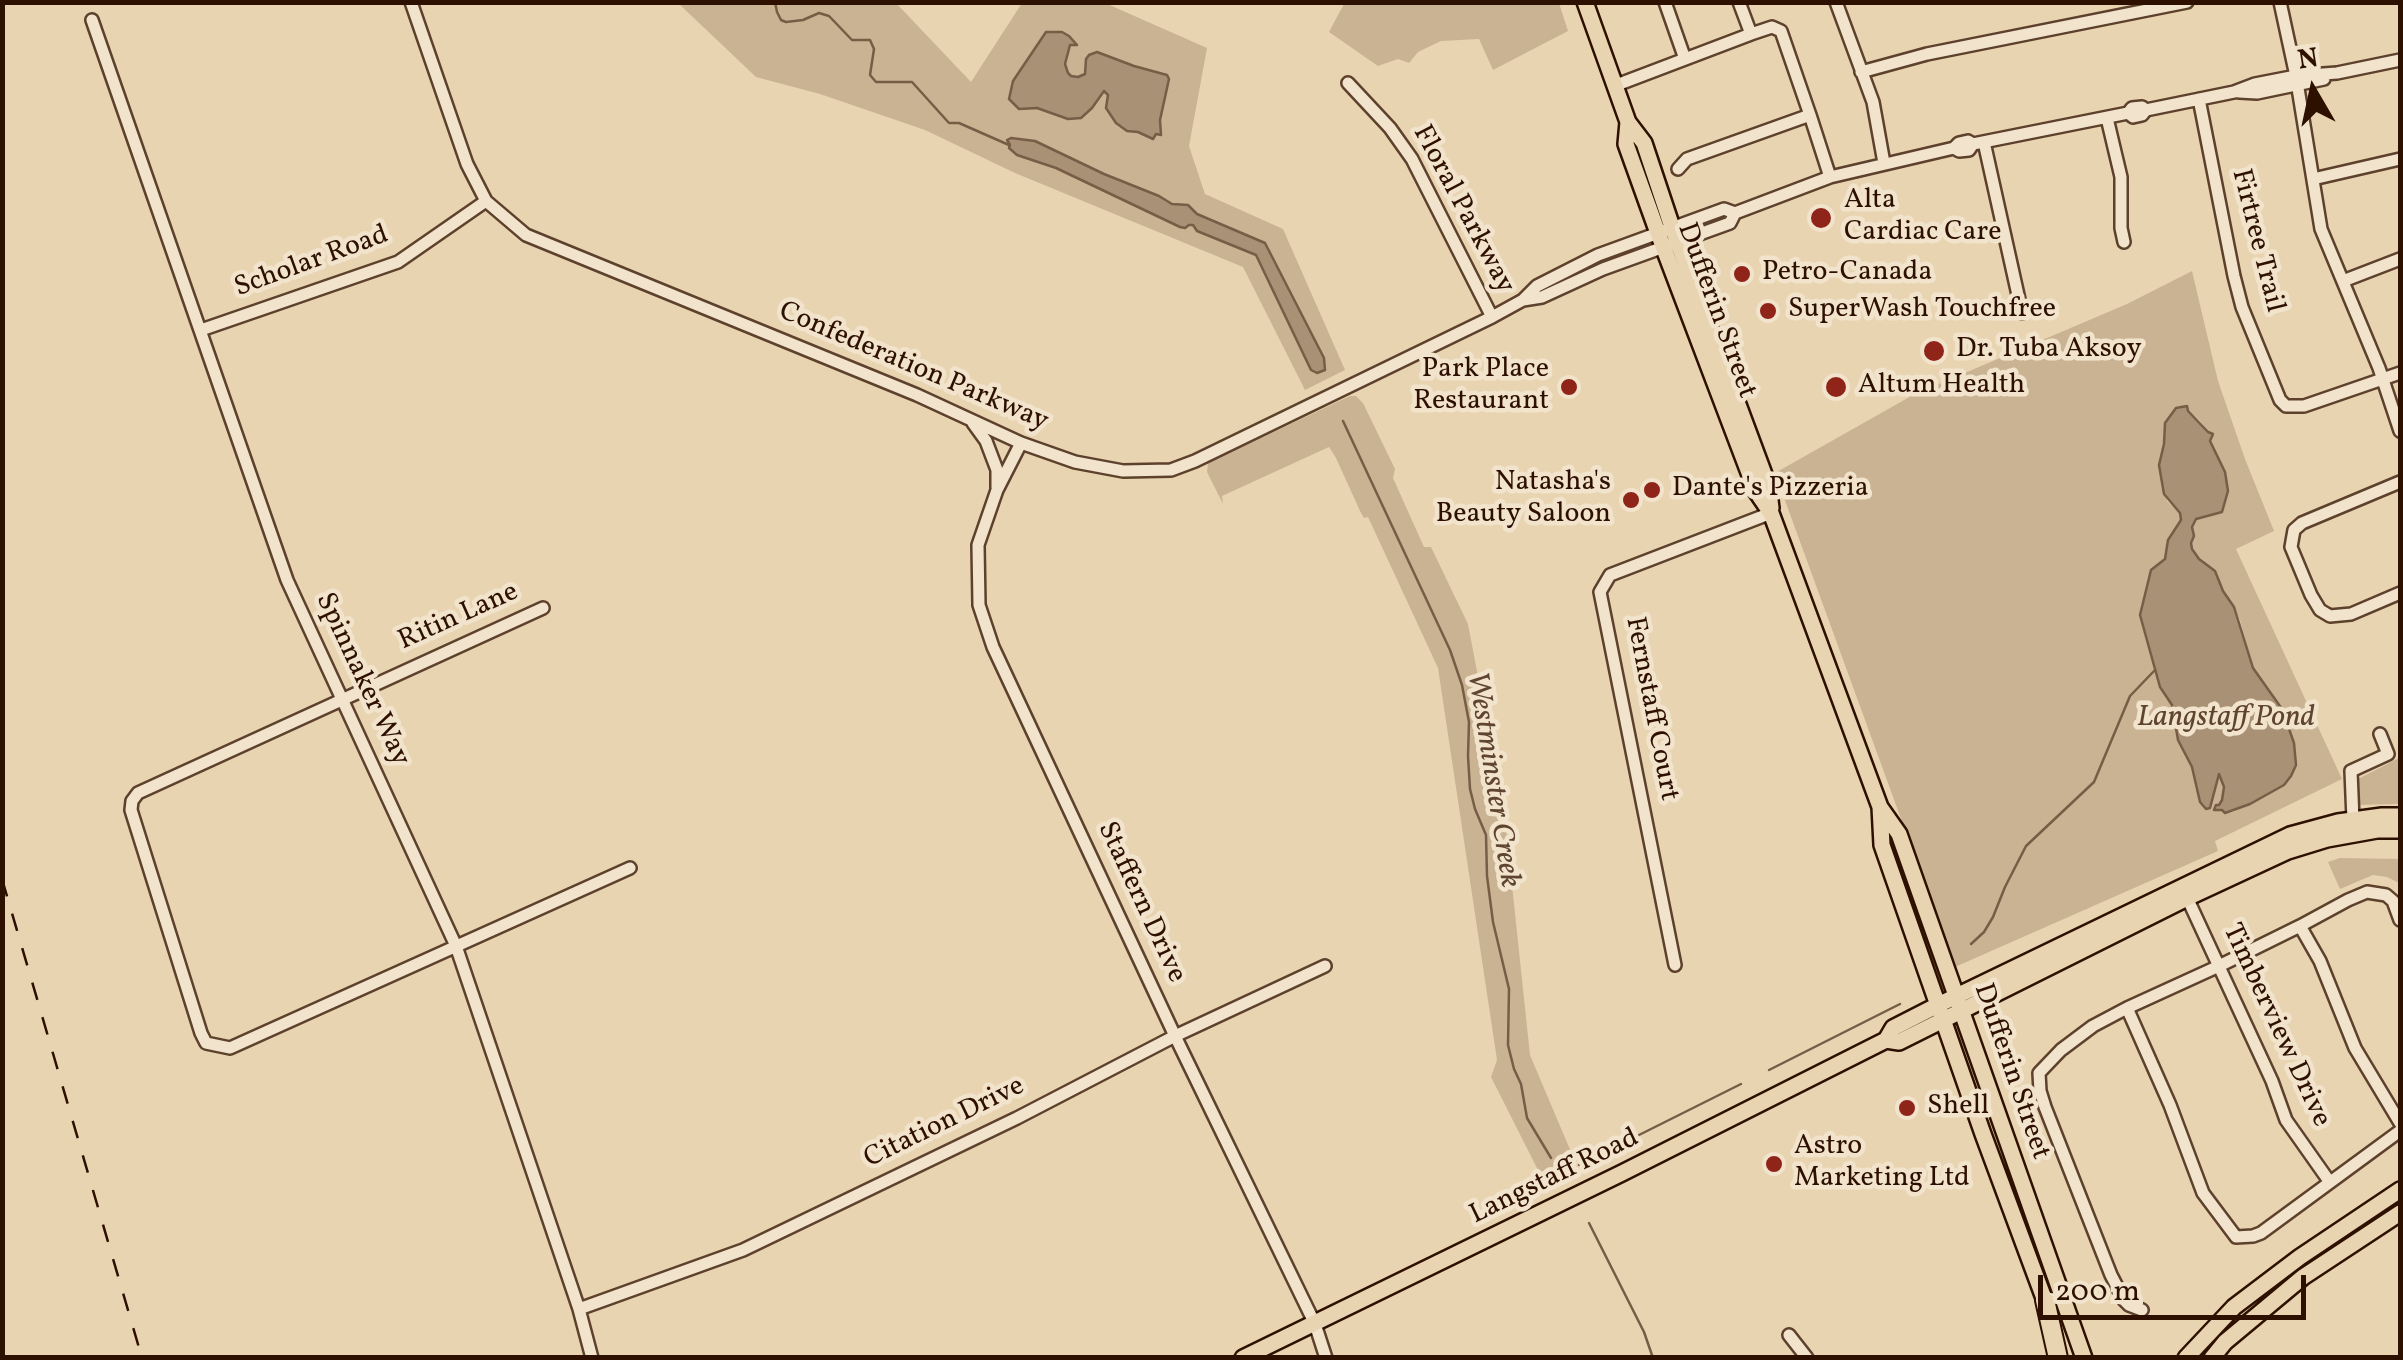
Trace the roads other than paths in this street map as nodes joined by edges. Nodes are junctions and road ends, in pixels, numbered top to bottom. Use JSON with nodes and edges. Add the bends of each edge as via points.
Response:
{"nodes":[{"id":1,"x":411,"y":2,"type":"edge"},
{"id":2,"x":1585,"y":2,"type":"edge"},
{"id":3,"x":1665,"y":2,"type":"edge"},
{"id":4,"x":1738,"y":2,"type":"edge"},
{"id":5,"x":1836,"y":2,"type":"edge"},
{"id":6,"x":2186,"y":2,"type":"edge"},
{"id":7,"x":2280,"y":2,"type":"edge"},
{"id":8,"x":92,"y":20,"type":"dead end"},
{"id":9,"x":1750,"y":34,"type":"junction"},
{"id":10,"x":1685,"y":59,"type":"junction"},
{"id":11,"x":2400,"y":60,"type":"edge"},
{"id":12,"x":1862,"y":72,"type":"junction"},
{"id":13,"x":2297,"y":81,"type":"junction"},
{"id":14,"x":1348,"y":83,"type":"dead end"},
{"id":15,"x":1614,"y":86,"type":"junction"},
{"id":16,"x":2199,"y":99,"type":"junction"},
{"id":17,"x":1810,"y":115,"type":"junction"},
{"id":18,"x":2107,"y":118,"type":"junction"},
{"id":19,"x":1978,"y":143,"type":"junction"},
{"id":20,"x":2400,"y":160,"type":"edge"},
{"id":21,"x":1884,"y":163,"type":"junction"},
{"id":22,"x":1678,"y":169,"type":"dead end"},
{"id":23,"x":1830,"y":177,"type":"junction"},
{"id":24,"x":2313,"y":180,"type":"junction"},
{"id":25,"x":486,"y":201,"type":"junction"},
{"id":26,"x":1668,"y":237,"type":"junction"},
{"id":27,"x":2124,"y":242,"type":"dead end"},
{"id":28,"x":2400,"y":259,"type":"edge"},
{"id":29,"x":2343,"y":281,"type":"junction"},
{"id":30,"x":2022,"y":313,"type":"dead end"},
{"id":31,"x":1492,"y":316,"type":"junction"},
{"id":32,"x":201,"y":330,"type":"junction"},
{"id":33,"x":2400,"y":373,"type":"edge"},
{"id":34,"x":2383,"y":380,"type":"junction"},
{"id":35,"x":970,"y":420,"type":"junction"},
{"id":36,"x":2400,"y":431,"type":"edge"},
{"id":37,"x":1021,"y":443,"type":"junction"},
{"id":38,"x":2400,"y":482,"type":"edge"},
{"id":39,"x":997,"y":490,"type":"junction"},
{"id":40,"x":1771,"y":514,"type":"junction"},
{"id":41,"x":2400,"y":593,"type":"edge"},
{"id":42,"x":542,"y":608,"type":"dead end"},
{"id":43,"x":340,"y":699,"type":"junction"},
{"id":44,"x":2380,"y":734,"type":"dead end"},
{"id":45,"x":1880,"y":807,"type":"junction"},
{"id":46,"x":2400,"y":816,"type":"edge"},
{"id":47,"x":2353,"y":820,"type":"junction"},
{"id":48,"x":2400,"y":830,"type":"edge"},
{"id":49,"x":630,"y":868,"type":"dead end"},
{"id":50,"x":2184,"y":892,"type":"junction"},
{"id":51,"x":2400,"y":920,"type":"edge"},
{"id":52,"x":2300,"y":926,"type":"junction"},
{"id":53,"x":456,"y":946,"type":"junction"},
{"id":54,"x":1675,"y":965,"type":"dead end"},
{"id":55,"x":1325,"y":966,"type":"dead end"},
{"id":56,"x":2220,"y":966,"type":"junction"},
{"id":57,"x":1960,"y":1003,"type":"junction"},
{"id":58,"x":2127,"y":1008,"type":"junction"},
{"id":59,"x":1941,"y":1012,"type":"junction"},
{"id":60,"x":1174,"y":1036,"type":"junction"},
{"id":61,"x":2400,"y":1123,"type":"edge"},
{"id":62,"x":2400,"y":1131,"type":"edge"},
{"id":63,"x":2329,"y":1181,"type":"junction"},
{"id":64,"x":2400,"y":1190,"type":"edge"},
{"id":65,"x":2400,"y":1213,"type":"edge"},
{"id":66,"x":2045,"y":1300,"type":"joint"},
{"id":67,"x":580,"y":1309,"type":"junction"},
{"id":68,"x":2142,"y":1310,"type":"dead end"},
{"id":69,"x":1315,"y":1324,"type":"junction"},
{"id":70,"x":1789,"y":1335,"type":"dead end"},
{"id":71,"x":592,"y":1358,"type":"edge"},
{"id":72,"x":1244,"y":1358,"type":"edge"},
{"id":73,"x":1326,"y":1358,"type":"edge"},
{"id":74,"x":1806,"y":1358,"type":"edge"},
{"id":75,"x":2062,"y":1358,"type":"edge"},
{"id":76,"x":2084,"y":1358,"type":"edge"},
{"id":77,"x":2186,"y":1358,"type":"edge"},
{"id":78,"x":2212,"y":1358,"type":"edge"}],
"edges":[{"from":1,"to":25,"type":"street","name":"Confederation Parkway"},
{"from":2,"to":15,"type":"main road","name":"Dufferin Street"},
{"from":3,"to":10,"type":"street"},
{"from":4,"to":9,"type":"street"},
{"from":5,"to":12,"type":"street"},
{"from":6,"to":12,"type":"street"},
{"from":7,"to":13,"type":"street"},
{"from":8,"to":32,"type":"street","name":"Spinnaker Way"},
{"from":9,"to":10,"type":"street"},
{"from":9,"to":17,"type":"street","via":[[1772,27],[1783,34]]},
{"from":10,"to":15,"type":"street"},
{"from":11,"to":13,"type":"street","name":"Confederation Parkway"},
{"from":12,"to":21,"type":"street"},
{"from":13,"to":16,"type":"street","name":"Confederation Parkway"},
{"from":13,"to":24,"type":"street"},
{"from":14,"to":31,"type":"street","name":"Floral Parkway","via":[[1412,159]]},
{"from":15,"to":26,"type":"main road","name":"Dufferin Street","via":[[1628,122],[1626,144]]},
{"from":16,"to":18,"type":"street","name":"Confederation Parkway"},
{"from":16,"to":34,"type":"street","name":"Firtree Trail","via":[[2242,306],[2280,400],[2294,408]]},
{"from":17,"to":22,"type":"street","via":[[1687,159]]},
{"from":17,"to":23,"type":"street"},
{"from":18,"to":19,"type":"street","name":"Confederation Parkway"},
{"from":18,"to":27,"type":"street","via":[[2121,177]]},
{"from":19,"to":21,"type":"street","name":"Confederation Parkway"},
{"from":19,"to":30,"type":"street"},
{"from":20,"to":24,"type":"street"},
{"from":21,"to":23,"type":"street","name":"Confederation Parkway"},
{"from":23,"to":26,"type":"street","name":"Confederation Parkway","via":[[1734,213],[1724,209]]},
{"from":24,"to":29,"type":"street","via":[[2321,228]]},
{"from":25,"to":32,"type":"street","name":"Scholar Road","via":[[398,262]]},
{"from":25,"to":35,"type":"street","name":"Confederation Parkway","via":[[526,235]]},
{"from":26,"to":31,"type":"street","name":"Confederation Parkway","via":[[1598,256]]},
{"from":26,"to":40,"type":"main road","name":"Dufferin Street","via":[[1756,492]]},
{"from":28,"to":29,"type":"street"},
{"from":29,"to":34,"type":"street"},
{"from":31,"to":37,"type":"street","name":"Confederation Parkway","via":[[1171,470],[1097,467]]},
{"from":32,"to":43,"type":"street","name":"Spinnaker Way","via":[[287,580]]},
{"from":33,"to":34,"type":"street","name":"Firtree Trail"},
{"from":34,"to":36,"type":"street"},
{"from":35,"to":37,"type":"street","name":"Confederation Parkway"},
{"from":35,"to":39,"type":"street","via":[[992,456]]},
{"from":37,"to":39,"type":"street","name":"Staffern Drive"},
{"from":38,"to":41,"type":"street","via":[[2302,523],[2290,547],[2311,595],[2330,616]]},
{"from":39,"to":60,"type":"street","name":"Staffern Drive","via":[[978,545],[980,605],[993,647]]},
{"from":40,"to":45,"type":"main road","name":"Dufferin Street"},
{"from":40,"to":54,"type":"street","name":"Fernstaff Court","via":[[1610,575],[1600,592]]},
{"from":42,"to":43,"type":"street","name":"Ritin Lane"},
{"from":43,"to":53,"type":"street","name":"Spinnaker Way"},
{"from":43,"to":53,"type":"street","name":"Ritin Lane","via":[[132,801],[201,1033],[206,1043],[230,1048]]},
{"from":44,"to":47,"type":"street","via":[[2388,754],[2351,771]]},
{"from":45,"to":57,"type":"main road","name":"Dufferin Street","via":[[1899,834]]},
{"from":45,"to":59,"type":"main road","name":"Dufferin Street","via":[[1882,844]]},
{"from":46,"to":47,"type":"main road","name":"Langstaff Road"},
{"from":47,"to":50,"type":"main road","name":"Langstaff Road","via":[[2290,836]]},
{"from":48,"to":50,"type":"main road","name":"Langstaff Road","via":[[2327,838]]},
{"from":49,"to":53,"type":"street"},
{"from":50,"to":56,"type":"street","name":"Timberview Drive"},
{"from":50,"to":57,"type":"main road","name":"Langstaff Road"},
{"from":51,"to":52,"type":"street","via":[[2386,895],[2367,892]]},
{"from":52,"to":56,"type":"street"},
{"from":52,"to":61,"type":"street","via":[[2355,1048]]},
{"from":53,"to":67,"type":"street","name":"Spinnaker Way"},
{"from":55,"to":60,"type":"street","name":"Citation Drive"},
{"from":56,"to":58,"type":"street"},
{"from":56,"to":63,"type":"street","name":"Timberview Drive","via":[[2286,1120]]},
{"from":57,"to":59,"type":"main road","name":"Langstaff Road"},
{"from":57,"to":76,"type":"main road","name":"Dufferin Street"},
{"from":58,"to":63,"type":"street","via":[[2202,1194],[2236,1238],[2261,1232]]},
{"from":58,"to":68,"type":"street","via":[[2061,1050],[2038,1080],[2119,1293]]},
{"from":59,"to":66,"type":"main road","name":"Dufferin Street"},
{"from":59,"to":69,"type":"main road","name":"Langstaff Road","via":[[1899,1042],[1886,1040]]},
{"from":60,"to":67,"type":"street","name":"Citation Drive","via":[[742,1250]]},
{"from":60,"to":69,"type":"street","name":"Staffern Drive"},
{"from":62,"to":63,"type":"street"},
{"from":64,"to":77,"type":"main road","via":[[2234,1307]]},
{"from":65,"to":78,"type":"main road","via":[[2303,1278]]},
{"from":66,"to":75,"type":"highway"},
{"from":67,"to":71,"type":"street","name":"Spinnaker Way"},
{"from":69,"to":72,"type":"main road","name":"Langstaff Road"},
{"from":69,"to":73,"type":"street","name":"Staffern Drive"},
{"from":70,"to":74,"type":"street"}]}
